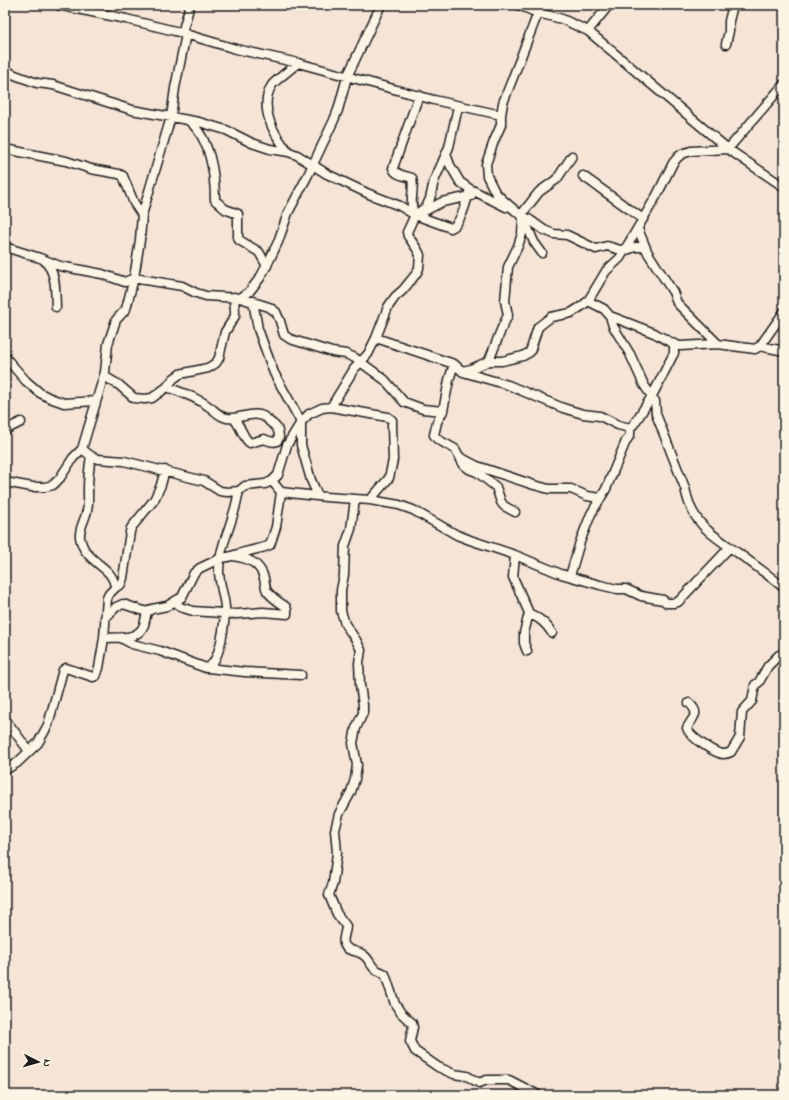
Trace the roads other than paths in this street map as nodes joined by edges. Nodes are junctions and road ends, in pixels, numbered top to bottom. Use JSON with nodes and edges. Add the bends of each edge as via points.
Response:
{"nodes":[{"id":1,"x":58,"y":5,"type":"edge"},
{"id":2,"x":190,"y":5,"type":"edge"},
{"id":3,"x":381,"y":5,"type":"edge"},
{"id":4,"x":518,"y":5,"type":"edge"},
{"id":5,"x":608,"y":5,"type":"edge"},
{"id":6,"x":733,"y":5,"type":"edge"},
{"id":7,"x":538,"y":13,"type":"junction"},
{"id":8,"x":588,"y":31,"type":"junction"},
{"id":9,"x":184,"y":34,"type":"junction"},
{"id":10,"x":726,"y":44,"type":"dead end"},
{"id":11,"x":298,"y":63,"type":"junction"},
{"id":12,"x":5,"y":70,"type":"edge"},
{"id":13,"x":347,"y":76,"type":"junction"},
{"id":14,"x":784,"y":84,"type":"edge"},
{"id":15,"x":418,"y":95,"type":"junction"},
{"id":16,"x":458,"y":107,"type":"junction"},
{"id":17,"x":501,"y":116,"type":"junction"},
{"id":18,"x":171,"y":117,"type":"junction"},
{"id":19,"x":188,"y":120,"type":"junction"},
{"id":20,"x":5,"y":148,"type":"edge"},
{"id":21,"x":728,"y":149,"type":"junction"},
{"id":22,"x":290,"y":152,"type":"junction"},
{"id":23,"x":446,"y":154,"type":"junction"},
{"id":24,"x":572,"y":156,"type":"dead end"},
{"id":25,"x":314,"y":161,"type":"junction"},
{"id":26,"x":583,"y":176,"type":"dead end"},
{"id":27,"x":784,"y":186,"type":"edge"},
{"id":28,"x":469,"y":193,"type":"junction"},
{"id":29,"x":142,"y":215,"type":"junction"},
{"id":30,"x":415,"y":215,"type":"junction"},
{"id":31,"x":521,"y":215,"type":"junction"},
{"id":32,"x":643,"y":219,"type":"junction"},
{"id":33,"x":638,"y":228,"type":"junction"},
{"id":34,"x":5,"y":247,"type":"edge"},
{"id":35,"x":645,"y":247,"type":"junction"},
{"id":36,"x":624,"y":251,"type":"junction"},
{"id":37,"x":542,"y":253,"type":"dead end"},
{"id":38,"x":42,"y":258,"type":"junction"},
{"id":39,"x":267,"y":266,"type":"junction"},
{"id":40,"x":134,"y":278,"type":"junction"},
{"id":41,"x":237,"y":298,"type":"junction"},
{"id":42,"x":253,"y":301,"type":"junction"},
{"id":43,"x":588,"y":301,"type":"junction"},
{"id":44,"x":56,"y":307,"type":"dead end"},
{"id":45,"x":784,"y":312,"type":"edge"},
{"id":46,"x":610,"y":316,"type":"junction"},
{"id":47,"x":376,"y":338,"type":"junction"},
{"id":48,"x":718,"y":344,"type":"junction"},
{"id":49,"x":677,"y":345,"type":"junction"},
{"id":50,"x":760,"y":346,"type":"junction"},
{"id":51,"x":784,"y":351,"type":"edge"},
{"id":52,"x":5,"y":357,"type":"edge"},
{"id":53,"x":489,"y":361,"type":"junction"},
{"id":54,"x":361,"y":362,"type":"junction"},
{"id":55,"x":454,"y":364,"type":"junction"},
{"id":56,"x":462,"y":371,"type":"junction"},
{"id":57,"x":104,"y":376,"type":"junction"},
{"id":58,"x":167,"y":387,"type":"junction"},
{"id":59,"x":652,"y":396,"type":"junction"},
{"id":60,"x":96,"y":401,"type":"junction"},
{"id":61,"x":331,"y":407,"type":"junction"},
{"id":62,"x":443,"y":411,"type":"junction"},
{"id":63,"x":233,"y":418,"type":"junction"},
{"id":64,"x":22,"y":422,"type":"dead end"},
{"id":65,"x":301,"y":422,"type":"junction"},
{"id":66,"x":630,"y":428,"type":"junction"},
{"id":67,"x":5,"y":430,"type":"edge"},
{"id":68,"x":82,"y":449,"type":"junction"},
{"id":69,"x":91,"y":456,"type":"junction"},
{"id":70,"x":460,"y":457,"type":"junction"},
{"id":71,"x":165,"y":470,"type":"junction"},
{"id":72,"x":5,"y":482,"type":"edge"},
{"id":73,"x":272,"y":482,"type":"junction"},
{"id":74,"x":239,"y":491,"type":"junction"},
{"id":75,"x":281,"y":492,"type":"junction"},
{"id":76,"x":318,"y":496,"type":"junction"},
{"id":77,"x":587,"y":496,"type":"junction"},
{"id":78,"x":600,"y":498,"type":"junction"},
{"id":79,"x":356,"y":499,"type":"junction"},
{"id":80,"x":370,"y":500,"type":"junction"},
{"id":81,"x":592,"y":511,"type":"junction"},
{"id":82,"x":514,"y":512,"type":"dead end"},
{"id":83,"x":730,"y":547,"type":"junction"},
{"id":84,"x":515,"y":555,"type":"junction"},
{"id":85,"x":233,"y":556,"type":"junction"},
{"id":86,"x":221,"y":558,"type":"junction"},
{"id":87,"x":570,"y":576,"type":"junction"},
{"id":88,"x":115,"y":588,"type":"junction"},
{"id":89,"x":784,"y":588,"type":"edge"},
{"id":90,"x":176,"y":601,"type":"junction"},
{"id":91,"x":147,"y":612,"type":"junction"},
{"id":92,"x":224,"y":613,"type":"junction"},
{"id":93,"x":529,"y":613,"type":"junction"},
{"id":94,"x":106,"y":618,"type":"junction"},
{"id":95,"x":552,"y":633,"type":"dead end"},
{"id":96,"x":117,"y":637,"type":"junction"},
{"id":97,"x":104,"y":638,"type":"junction"},
{"id":98,"x":527,"y":651,"type":"dead end"},
{"id":99,"x":784,"y":652,"type":"edge"},
{"id":100,"x":208,"y":668,"type":"junction"},
{"id":101,"x":301,"y":675,"type":"dead end"},
{"id":102,"x":689,"y":703,"type":"dead end"},
{"id":103,"x":5,"y":719,"type":"edge"},
{"id":104,"x":29,"y":751,"type":"junction"},
{"id":105,"x":5,"y":770,"type":"edge"},
{"id":106,"x":538,"y":1095,"type":"edge"}],
"edges":[{"from":1,"to":9,"type":"street"},
{"from":2,"to":9,"type":"street"},
{"from":3,"to":13,"type":"street"},
{"from":4,"to":7,"type":"street"},
{"from":5,"to":8,"type":"street"},
{"from":6,"to":10,"type":"street"},
{"from":7,"to":8,"type":"street","via":[[562,19]]},
{"from":7,"to":17,"type":"street"},
{"from":8,"to":21,"type":"street"},
{"from":9,"to":11,"type":"street"},
{"from":9,"to":18,"type":"street"},
{"from":11,"to":13,"type":"street"},
{"from":11,"to":22,"type":"street","via":[[272,84],[266,100],[274,132]]},
{"from":12,"to":18,"type":"street","via":[[37,83],[53,85],[132,110]]},
{"from":13,"to":15,"type":"street"},
{"from":13,"to":25,"type":"street","via":[[338,110]]},
{"from":14,"to":21,"type":"street"},
{"from":15,"to":16,"type":"street"},
{"from":15,"to":30,"type":"street","via":[[393,168],[397,174],[412,178],[412,206]]},
{"from":16,"to":17,"type":"street"},
{"from":16,"to":23,"type":"street"},
{"from":17,"to":31,"type":"street","via":[[501,125],[486,164],[487,176],[495,192]]},
{"from":18,"to":19,"type":"street"},
{"from":18,"to":29,"type":"street"},
{"from":19,"to":22,"type":"street","via":[[226,130],[270,149]]},
{"from":19,"to":39,"type":"street","via":[[197,127],[213,167],[216,200],[225,209],[238,214],[239,240],[259,252]]},
{"from":20,"to":29,"type":"street","via":[[119,174]]},
{"from":21,"to":27,"type":"street"},
{"from":21,"to":32,"type":"street","via":[[692,151],[678,157]]},
{"from":22,"to":25,"type":"street","via":[[304,160]]},
{"from":23,"to":28,"type":"street","via":[[460,182]]},
{"from":23,"to":30,"type":"street","via":[[426,207]]},
{"from":24,"to":31,"type":"street","via":[[557,179],[539,192]]},
{"from":25,"to":30,"type":"street","via":[[327,174]]},
{"from":25,"to":39,"type":"street","via":[[288,213]]},
{"from":26,"to":32,"type":"street"},
{"from":28,"to":30,"type":"street"},
{"from":28,"to":30,"type":"street","via":[[453,228]]},
{"from":28,"to":31,"type":"street","via":[[485,196]]},
{"from":29,"to":40,"type":"street"},
{"from":30,"to":47,"type":"street","via":[[407,232],[420,255],[419,268],[388,307]]},
{"from":31,"to":36,"type":"street","via":[[549,232],[567,235],[596,249],[607,246]]},
{"from":31,"to":37,"type":"street"},
{"from":31,"to":53,"type":"street","via":[[520,240],[508,267],[508,315]]},
{"from":32,"to":33,"type":"street"},
{"from":33,"to":35,"type":"street"},
{"from":33,"to":36,"type":"street"},
{"from":34,"to":38,"type":"street"},
{"from":35,"to":36,"type":"street"},
{"from":35,"to":48,"type":"street","via":[[677,303]]},
{"from":36,"to":43,"type":"street","via":[[615,265],[606,271]]},
{"from":38,"to":40,"type":"street","via":[[60,266],[102,274],[125,282]]},
{"from":38,"to":44,"type":"street","via":[[48,264],[54,278]]},
{"from":39,"to":41,"type":"street","via":[[249,292]]},
{"from":40,"to":41,"type":"street","via":[[182,286],[206,296]]},
{"from":40,"to":57,"type":"street","via":[[126,309],[116,320],[108,344]]},
{"from":41,"to":42,"type":"street"},
{"from":41,"to":58,"type":"street","via":[[235,316],[225,332],[216,363],[208,368],[180,374]]},
{"from":42,"to":54,"type":"street","via":[[276,312],[284,335],[290,339],[346,354]]},
{"from":42,"to":65,"type":"street","via":[[258,329],[274,373]]},
{"from":43,"to":46,"type":"street","via":[[604,309]]},
{"from":43,"to":53,"type":"street","via":[[575,311],[551,317],[538,327],[530,352],[502,361]]},
{"from":45,"to":50,"type":"street"},
{"from":46,"to":49,"type":"street","via":[[654,332]]},
{"from":46,"to":59,"type":"street"},
{"from":47,"to":54,"type":"street"},
{"from":47,"to":55,"type":"street"},
{"from":48,"to":49,"type":"street"},
{"from":48,"to":50,"type":"street","via":[[752,349]]},
{"from":49,"to":59,"type":"street"},
{"from":50,"to":51,"type":"street"},
{"from":52,"to":60,"type":"street","via":[[26,381],[50,398],[64,404]]},
{"from":53,"to":56,"type":"street"},
{"from":54,"to":61,"type":"street"},
{"from":54,"to":62,"type":"street","via":[[385,380],[404,402],[423,409]]},
{"from":55,"to":56,"type":"street"},
{"from":55,"to":62,"type":"street"},
{"from":56,"to":66,"type":"street","via":[[563,408],[600,416]]},
{"from":57,"to":58,"type":"street","via":[[134,398],[152,398]]},
{"from":57,"to":60,"type":"street"},
{"from":58,"to":63,"type":"street","via":[[202,401],[219,416]]},
{"from":59,"to":66,"type":"street"},
{"from":59,"to":83,"type":"street","via":[[656,414],[695,516]]},
{"from":60,"to":68,"type":"street"},
{"from":61,"to":65,"type":"street","via":[[309,414]]},
{"from":61,"to":80,"type":"street","via":[[388,417],[392,420],[392,469],[389,478]]},
{"from":62,"to":70,"type":"street","via":[[434,435],[455,449]]},
{"from":63,"to":63,"type":"street","via":[[248,415],[266,417],[278,428],[278,438],[274,443],[264,439],[250,443],[244,438],[239,423]]},
{"from":64,"to":67,"type":"street"},
{"from":65,"to":73,"type":"street","via":[[287,446],[278,475]]},
{"from":65,"to":76,"type":"street","via":[[301,445]]},
{"from":66,"to":78,"type":"street","via":[[630,436]]},
{"from":68,"to":69,"type":"street"},
{"from":68,"to":72,"type":"street","via":[[72,458],[53,485],[32,487]]},
{"from":69,"to":71,"type":"street"},
{"from":69,"to":88,"type":"street","via":[[88,506],[80,538],[96,564],[112,576]]},
{"from":70,"to":77,"type":"street","via":[[477,466],[534,485],[549,489],[571,489]]},
{"from":70,"to":82,"type":"street","via":[[464,465],[496,486],[501,502]]},
{"from":71,"to":74,"type":"street","via":[[204,481],[220,491]]},
{"from":71,"to":88,"type":"street","via":[[154,500],[131,528],[123,578],[121,584]]},
{"from":73,"to":74,"type":"street","via":[[245,486]]},
{"from":73,"to":75,"type":"street"},
{"from":74,"to":86,"type":"street"},
{"from":75,"to":76,"type":"street"},
{"from":75,"to":85,"type":"street","via":[[276,527],[270,545]]},
{"from":76,"to":79,"type":"street"},
{"from":77,"to":78,"type":"street"},
{"from":77,"to":81,"type":"street"},
{"from":78,"to":81,"type":"street"},
{"from":79,"to":80,"type":"street"},
{"from":79,"to":106,"type":"street","via":[[345,546],[341,611],[344,624],[360,650],[363,713],[356,728],[354,743],[357,765],[355,779],[339,814],[335,830],[337,853],[329,895],[337,914],[346,926],[344,946],[361,953],[375,968],[385,974],[395,1004],[412,1023],[410,1041],[415,1051],[438,1067],[467,1076],[478,1083],[487,1080],[509,1080]]},
{"from":80,"to":84,"type":"street","via":[[399,504],[458,535]]},
{"from":81,"to":87,"type":"street"},
{"from":83,"to":87,"type":"street","via":[[678,602],[673,603]]},
{"from":83,"to":89,"type":"street"},
{"from":84,"to":87,"type":"street"},
{"from":84,"to":93,"type":"street","via":[[513,577]]},
{"from":85,"to":86,"type":"street"},
{"from":85,"to":92,"type":"street","via":[[256,564],[263,575],[266,589],[288,612]]},
{"from":86,"to":90,"type":"street","via":[[194,573],[182,597]]},
{"from":86,"to":92,"type":"street","via":[[219,571]]},
{"from":88,"to":94,"type":"street","via":[[107,598]]},
{"from":90,"to":91,"type":"street"},
{"from":90,"to":92,"type":"street","via":[[180,607],[193,611]]},
{"from":91,"to":94,"type":"street","via":[[123,604],[116,607]]},
{"from":91,"to":96,"type":"street","via":[[144,626],[138,633],[129,637]]},
{"from":92,"to":100,"type":"street","via":[[224,631],[215,660]]},
{"from":93,"to":95,"type":"street","via":[[546,624]]},
{"from":93,"to":98,"type":"street","via":[[524,633]]},
{"from":94,"to":97,"type":"street"},
{"from":96,"to":97,"type":"street"},
{"from":96,"to":100,"type":"street"},
{"from":97,"to":104,"type":"street","via":[[96,676],[66,668],[63,670],[48,725],[38,743]]},
{"from":99,"to":102,"type":"street","via":[[768,666],[755,685],[752,700],[742,712],[740,737],[731,752],[719,753],[692,736],[687,728],[696,712]]},
{"from":100,"to":101,"type":"street"},
{"from":103,"to":104,"type":"street"},
{"from":104,"to":105,"type":"street"}]}
